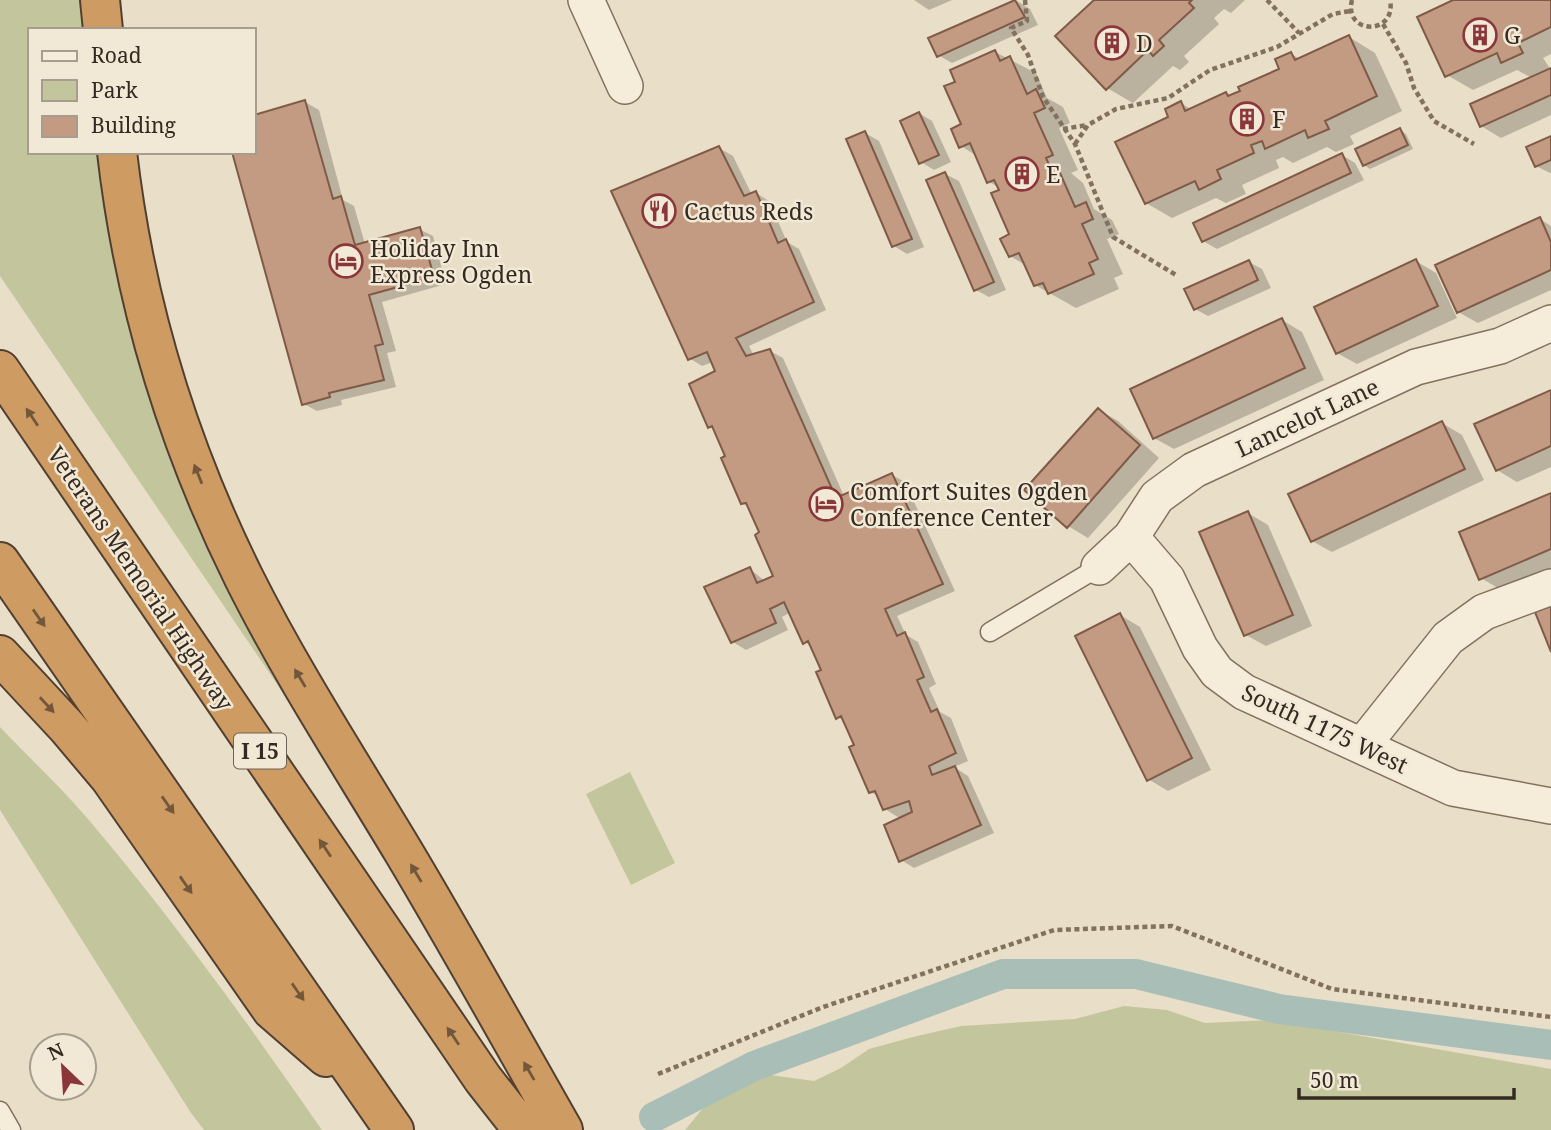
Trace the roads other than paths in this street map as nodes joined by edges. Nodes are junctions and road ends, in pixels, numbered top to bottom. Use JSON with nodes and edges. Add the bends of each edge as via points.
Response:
{"nodes":[{"id":1,"x":100,"y":0,"type":"edge"},
{"id":2,"x":586,"y":0,"type":"edge"},
{"id":3,"x":103,"y":28,"type":"edge"},
{"id":4,"x":625,"y":86,"type":"dead end"},
{"id":5,"x":117,"y":154,"type":"edge"},
{"id":6,"x":1551,"y":323,"type":"edge"},
{"id":7,"x":0,"y":370,"type":"edge"},
{"id":8,"x":1131,"y":537,"type":"junction"},
{"id":9,"x":0,"y":562,"type":"edge"},
{"id":10,"x":1099,"y":567,"type":"joint"},
{"id":11,"x":1551,"y":587,"type":"edge"},
{"id":12,"x":990,"y":632,"type":"dead end"},
{"id":13,"x":0,"y":655,"type":"edge"},
{"id":14,"x":1362,"y":746,"type":"junction"},
{"id":15,"x":1551,"y":806,"type":"edge"},
{"id":16,"x":372,"y":1098,"type":"junction"},
{"id":17,"x":0,"y":1111,"type":"edge"},
{"id":18,"x":11,"y":1130,"type":"edge"},
{"id":19,"x":394,"y":1130,"type":"edge"},
{"id":20,"x":523,"y":1130,"type":"edge"},
{"id":21,"x":563,"y":1130,"type":"edge"}],
"edges":[{"from":1,"to":3,"type":"highway"},
{"from":2,"to":4,"type":"street"},
{"from":21,"to":5,"type":"highway","one_way":true,"via":[[287,656],[213,512],[150,326]]},
{"from":6,"to":8,"type":"street","name":"Lancelot Lane","via":[[1500,346],[1416,367],[1194,470],[1157,497]]},
{"from":20,"to":7,"type":"highway","name":"Veterans Memorial Highway","number":"I 15","one_way":true,"via":[[483,1079]]},
{"from":8,"to":10,"type":"street","name":"Lancelot Lane"},
{"from":8,"to":14,"type":"street","name":"South 1175 West","via":[[1167,579],[1200,648],[1217,672],[1244,692]]},
{"from":9,"to":16,"type":"highway","one_way":true},
{"from":10,"to":12,"type":"lane"},
{"from":11,"to":14,"type":"street","via":[[1484,612],[1448,638]]},
{"from":13,"to":16,"type":"highway","one_way":true,"via":[[110,778],[272,1010]]},
{"from":14,"to":15,"type":"street","name":"South 1175 West","via":[[1453,788]]},
{"from":16,"to":19,"type":"highway"},
{"from":17,"to":18,"type":"lane"}]}
